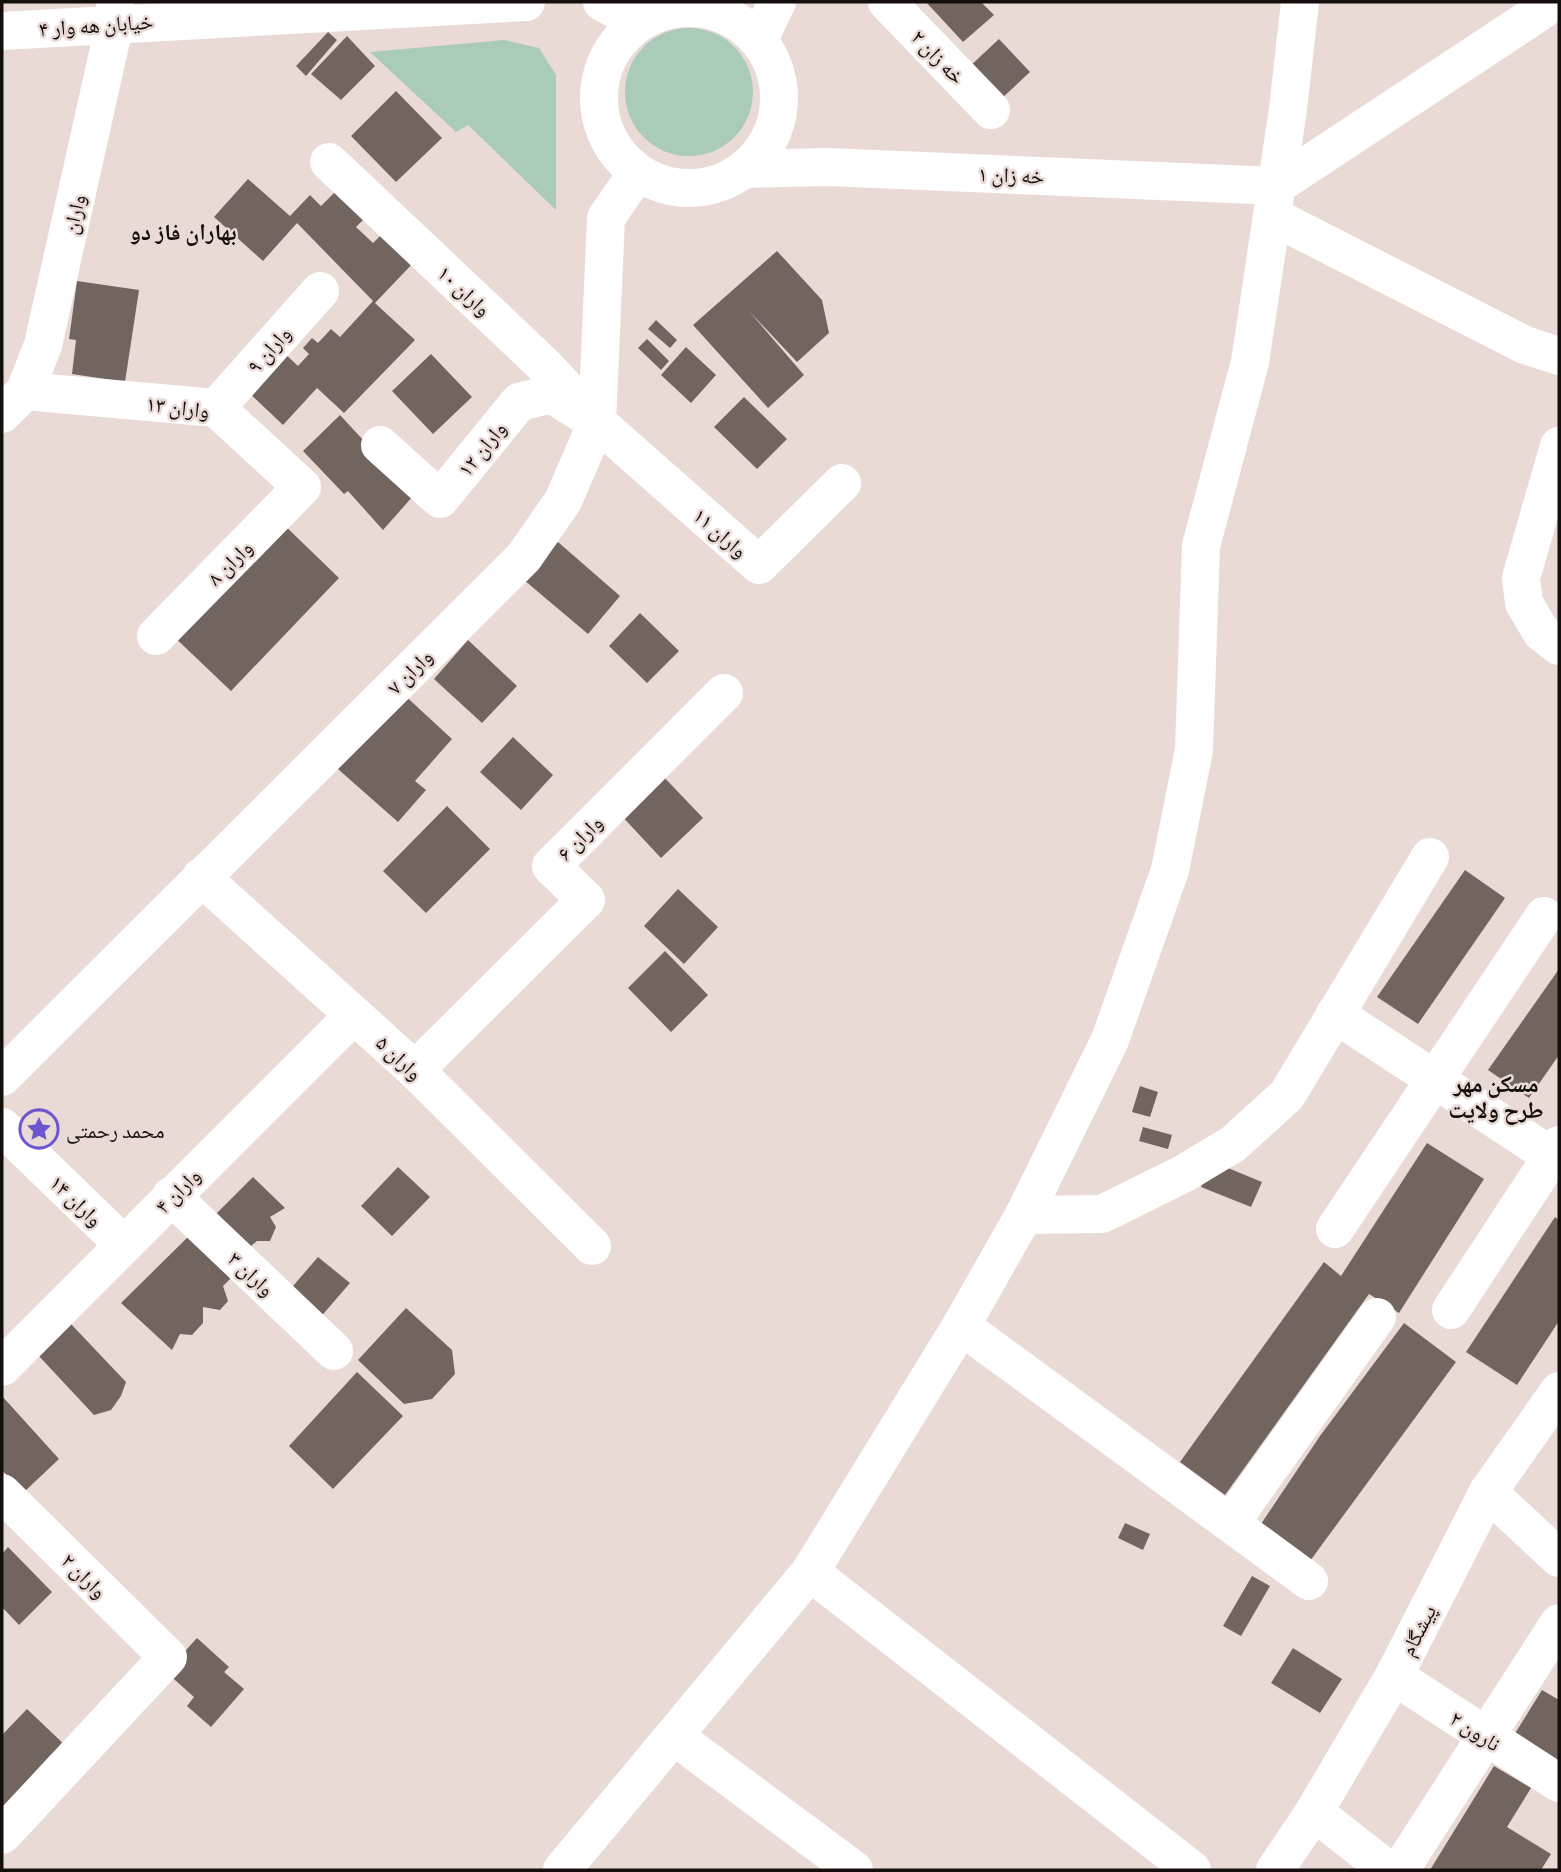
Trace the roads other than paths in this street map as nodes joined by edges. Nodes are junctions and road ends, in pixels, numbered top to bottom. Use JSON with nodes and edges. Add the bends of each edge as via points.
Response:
{"nodes":[{"id":1,"x":526,"y":2,"type":"edge"},
{"id":2,"x":602,"y":2,"type":"edge"},
{"id":3,"x":777,"y":2,"type":"edge"},
{"id":4,"x":887,"y":2,"type":"edge"},
{"id":5,"x":1300,"y":2,"type":"edge"},
{"id":6,"x":467,"y":5,"type":"edge"},
{"id":7,"x":1551,"y":11,"type":"edge"},
{"id":8,"x":115,"y":12,"type":"edge"},
{"id":9,"x":638,"y":22,"type":"junction"},
{"id":10,"x":2,"y":31,"type":"edge"},
{"id":11,"x":759,"y":39,"type":"junction"},
{"id":12,"x":991,"y":110,"type":"dead end"},
{"id":13,"x":329,"y":162,"type":"dead end"},
{"id":14,"x":745,"y":169,"type":"junction"},
{"id":15,"x":637,"y":173,"type":"junction"},
{"id":16,"x":1274,"y":201,"type":"junction"},
{"id":17,"x":320,"y":290,"type":"dead end"},
{"id":18,"x":1559,"y":356,"type":"edge"},
{"id":19,"x":13,"y":402,"type":"edge"},
{"id":20,"x":216,"y":408,"type":"junction"},
{"id":21,"x":597,"y":422,"type":"junction"},
{"id":22,"x":380,"y":445,"type":"dead end"},
{"id":23,"x":1559,"y":446,"type":"edge"},
{"id":24,"x":842,"y":483,"type":"dead end"},
{"id":25,"x":302,"y":487,"type":"joint"},
{"id":26,"x":156,"y":636,"type":"dead end"},
{"id":27,"x":1559,"y":646,"type":"edge"},
{"id":28,"x":724,"y":693,"type":"dead end"},
{"id":29,"x":1430,"y":857,"type":"dead end"},
{"id":30,"x":201,"y":877,"type":"junction"},
{"id":31,"x":1544,"y":916,"type":"dead end"},
{"id":32,"x":1335,"y":1014,"type":"junction"},
{"id":33,"x":354,"y":1015,"type":"junction"},
{"id":34,"x":415,"y":1070,"type":"junction"},
{"id":35,"x":2,"y":1077,"type":"edge"},
{"id":36,"x":1436,"y":1080,"type":"junction"},
{"id":37,"x":2,"y":1127,"type":"edge"},
{"id":38,"x":1557,"y":1154,"type":"edge"},
{"id":39,"x":171,"y":1196,"type":"junction"},
{"id":40,"x":1024,"y":1215,"type":"junction"},
{"id":41,"x":1335,"y":1229,"type":"dead end"},
{"id":42,"x":123,"y":1244,"type":"junction"},
{"id":43,"x":592,"y":1246,"type":"dead end"},
{"id":44,"x":1451,"y":1310,"type":"dead end"},
{"id":45,"x":1377,"y":1317,"type":"dead end"},
{"id":46,"x":961,"y":1326,"type":"junction"},
{"id":47,"x":334,"y":1351,"type":"dead end"},
{"id":48,"x":2,"y":1367,"type":"edge"},
{"id":49,"x":1559,"y":1392,"type":"edge"},
{"id":50,"x":1489,"y":1492,"type":"junction"},
{"id":51,"x":2,"y":1493,"type":"edge"},
{"id":52,"x":1231,"y":1521,"type":"junction"},
{"id":53,"x":1559,"y":1558,"type":"edge"},
{"id":54,"x":810,"y":1572,"type":"junction"},
{"id":55,"x":1309,"y":1580,"type":"dead end"},
{"id":56,"x":1559,"y":1623,"type":"edge"},
{"id":57,"x":1394,"y":1676,"type":"junction"},
{"id":58,"x":674,"y":1736,"type":"junction"},
{"id":59,"x":1488,"y":1738,"type":"junction"},
{"id":60,"x":1559,"y":1783,"type":"edge"},
{"id":61,"x":1314,"y":1812,"type":"junction"},
{"id":62,"x":2,"y":1835,"type":"edge"},
{"id":63,"x":562,"y":1870,"type":"edge"},
{"id":64,"x":854,"y":1870,"type":"edge"},
{"id":65,"x":1192,"y":1870,"type":"edge"},
{"id":66,"x":1276,"y":1870,"type":"edge"},
{"id":67,"x":1388,"y":1870,"type":"edge"},
{"id":68,"x":1401,"y":1870,"type":"edge"}],
"edges":[{"from":1,"to":6,"type":"street","name":"خیابان هه وار ۴"},
{"from":2,"to":9,"type":"street"},
{"from":3,"to":11,"type":"street"},
{"from":4,"to":12,"type":"street","name":"خه زان ۲"},
{"from":5,"to":16,"type":"street"},
{"from":6,"to":8,"type":"street","name":"خیابان هه وار ۴"},
{"from":7,"to":16,"type":"street"},
{"from":8,"to":10,"type":"street","name":"خیابان هه وار ۴"},
{"from":8,"to":19,"type":"street","name":"واران","via":[[43,345]]},
{"from":9,"to":11,"type":"street","via":[[662,10],[688,6],[738,20]]},
{"from":9,"to":15,"type":"street","via":[[617,42],[603,68],[598,97],[602,126],[616,152]]},
{"from":11,"to":14,"type":"street","via":[[774,64],[780,93],[777,121],[765,148]]},
{"from":13,"to":21,"type":"street","name":"واران ۱۰","via":[[545,366]]},
{"from":14,"to":15,"type":"street","via":[[720,183],[691,189],[663,185]]},
{"from":14,"to":16,"type":"street","name":"خه زان ۱","via":[[827,167]]},
{"from":15,"to":21,"type":"street","name":"واران ۷","via":[[606,218]]},
{"from":16,"to":18,"type":"street","via":[[1525,345]]},
{"from":16,"to":40,"type":"street","via":[[1250,362],[1201,546],[1194,750],[1170,870],[1110,1041]]},
{"from":17,"to":20,"type":"street","name":"واران ۹"},
{"from":19,"to":20,"type":"street","name":"واران ۱۳"},
{"from":20,"to":25,"type":"street","name":"واران ۱۳"},
{"from":21,"to":22,"type":"street","name":"واران ۱۲","via":[[551,394],[519,402],[440,499]]},
{"from":21,"to":24,"type":"street","name":"واران ۱۱","via":[[759,565]]},
{"from":21,"to":30,"type":"street","name":"واران ۷","via":[[563,501],[524,557]]},
{"from":23,"to":27,"type":"street","via":[[1521,578],[1524,603],[1541,632]]},
{"from":25,"to":26,"type":"street","name":"واران ۸"},
{"from":28,"to":34,"type":"street","name":"واران ۶","via":[[551,866],[586,900]]},
{"from":29,"to":32,"type":"street"},
{"from":30,"to":33,"type":"street","name":"واران ۵"},
{"from":30,"to":35,"type":"street","name":"واران ۷"},
{"from":31,"to":36,"type":"street"},
{"from":32,"to":36,"type":"street"},
{"from":32,"to":40,"type":"street","via":[[1287,1095],[1233,1144],[1102,1214]]},
{"from":33,"to":34,"type":"street","name":"واران ۵"},
{"from":33,"to":39,"type":"street","name":"واران ۴"},
{"from":34,"to":43,"type":"street","name":"واران ۵"},
{"from":36,"to":38,"type":"street"},
{"from":36,"to":41,"type":"street"},
{"from":37,"to":42,"type":"street","name":"واران ۱۴"},
{"from":38,"to":44,"type":"street"},
{"from":39,"to":42,"type":"street","name":"واران ۴"},
{"from":39,"to":47,"type":"street","name":"واران ۳"},
{"from":40,"to":46,"type":"street"},
{"from":42,"to":48,"type":"street","name":"واران ۴"},
{"from":45,"to":52,"type":"street"},
{"from":46,"to":52,"type":"street"},
{"from":46,"to":54,"type":"street"},
{"from":49,"to":50,"type":"street","name":"پیشگام"},
{"from":50,"to":53,"type":"street"},
{"from":50,"to":57,"type":"street","name":"پیشگام"},
{"from":51,"to":62,"type":"street","name":"واران ۲","via":[[168,1657]]},
{"from":52,"to":55,"type":"street"},
{"from":54,"to":58,"type":"street"},
{"from":54,"to":65,"type":"street"},
{"from":56,"to":59,"type":"street"},
{"from":57,"to":59,"type":"street","name":"نارون ۲"},
{"from":57,"to":61,"type":"street","name":"پیشگام"},
{"from":58,"to":63,"type":"street"},
{"from":58,"to":64,"type":"street"},
{"from":59,"to":60,"type":"street","name":"نارون ۲"},
{"from":59,"to":68,"type":"street"},
{"from":61,"to":66,"type":"street","name":"پیشگام"},
{"from":61,"to":67,"type":"street"}]}
